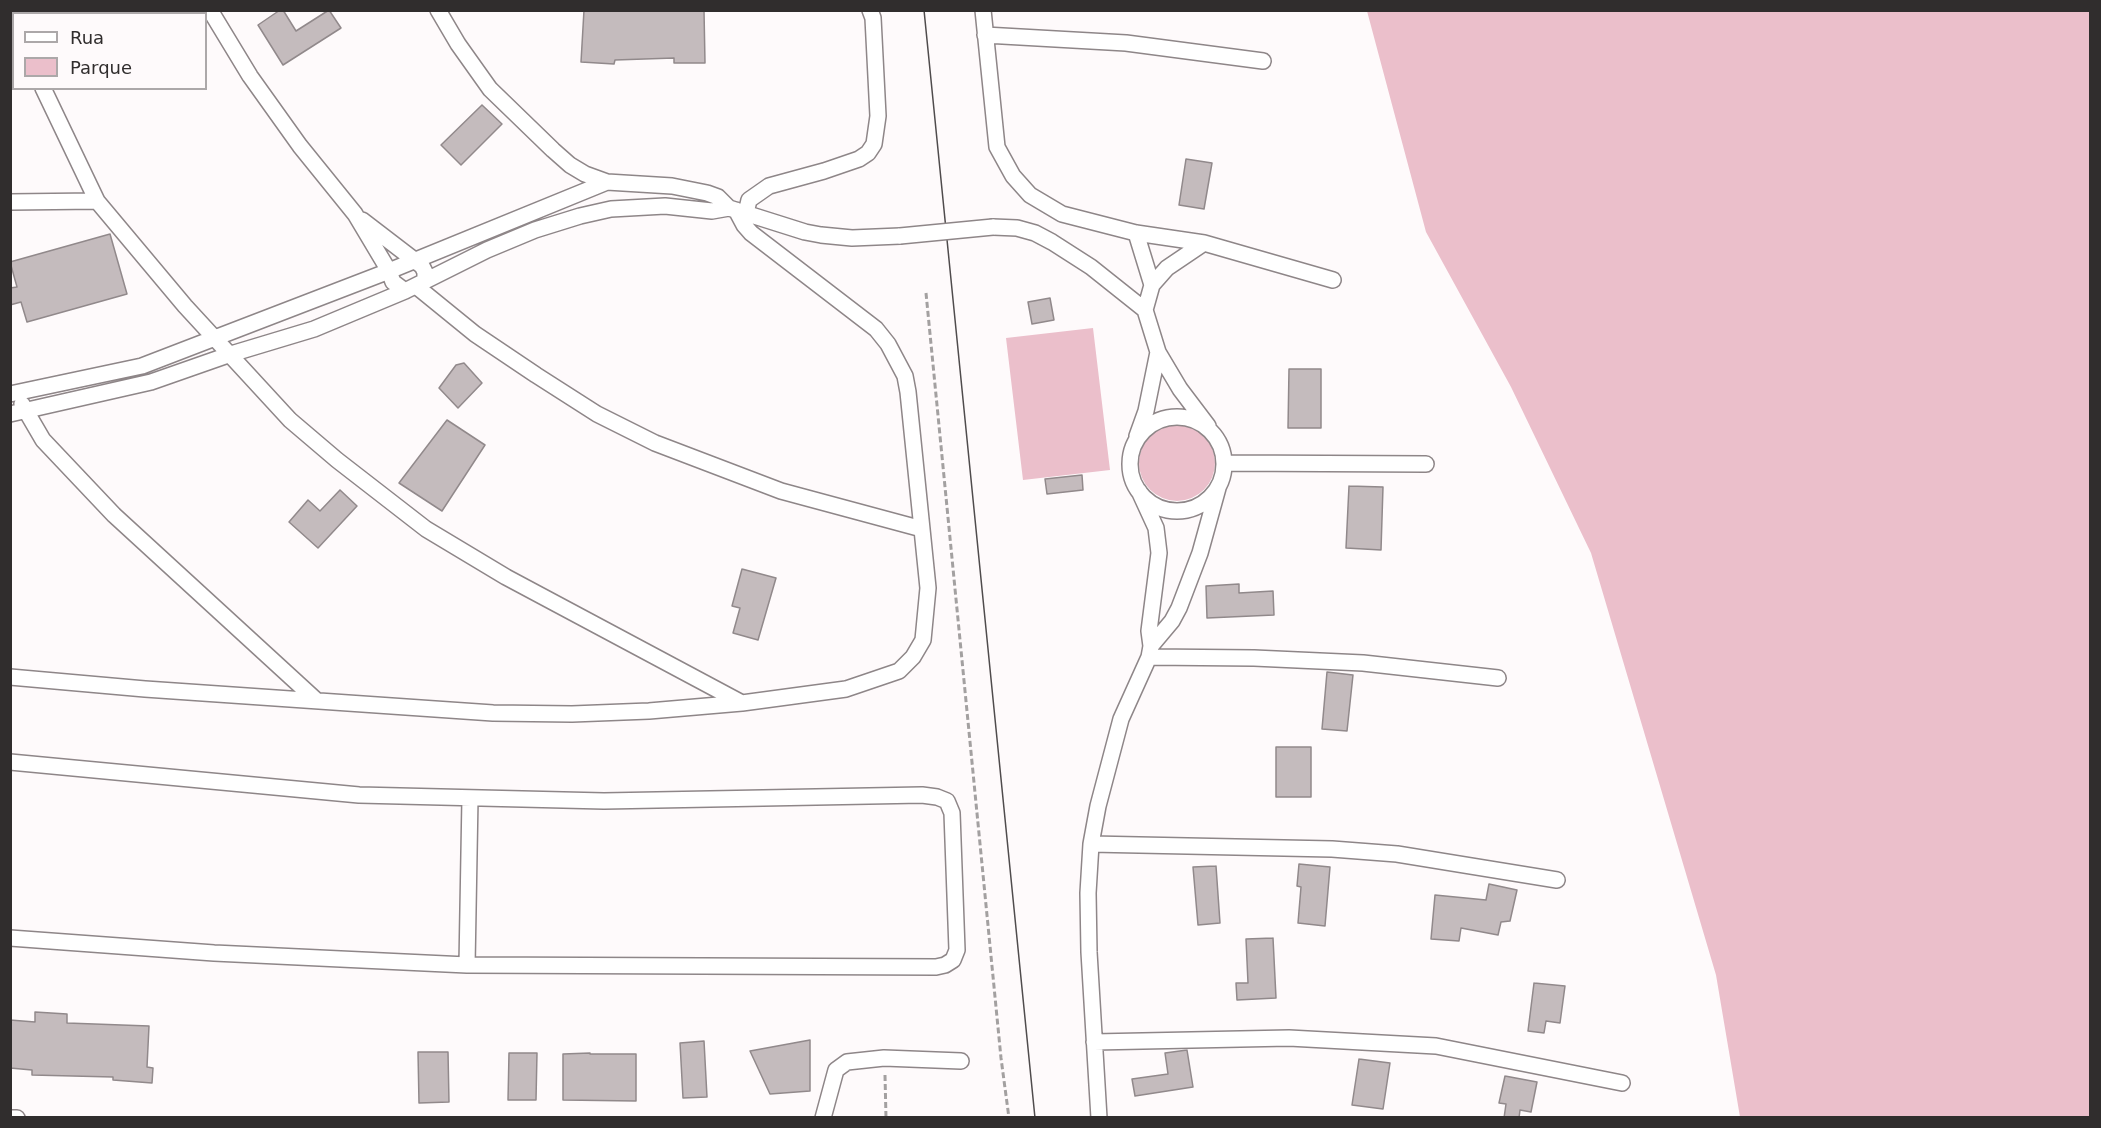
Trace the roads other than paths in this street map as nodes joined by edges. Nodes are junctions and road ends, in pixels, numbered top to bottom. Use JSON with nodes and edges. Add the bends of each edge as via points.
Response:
{"nodes":[{"id":1,"x":210,"y":10,"type":"edge"},
{"id":2,"x":438,"y":10,"type":"edge"},
{"id":3,"x":870,"y":10,"type":"edge"},
{"id":4,"x":983,"y":10,"type":"edge"},
{"id":5,"x":985,"y":35,"type":"junction"},
{"id":6,"x":1263,"y":61,"type":"dead end"},
{"id":7,"x":44,"y":90,"type":"edge"},
{"id":8,"x":607,"y":182,"type":"junction"},
{"id":9,"x":97,"y":201,"type":"junction"},
{"id":10,"x":10,"y":202,"type":"edge"},
{"id":11,"x":737,"y":210,"type":"junction"},
{"id":12,"x":355,"y":214,"type":"junction"},
{"id":13,"x":1137,"y":233,"type":"junction"},
{"id":14,"x":1204,"y":243,"type":"junction"},
{"id":15,"x":414,"y":259,"type":"junction"},
{"id":16,"x":389,"y":271,"type":"junction"},
{"id":17,"x":1333,"y":280,"type":"dead end"},
{"id":18,"x":1152,"y":285,"type":"junction"},
{"id":19,"x":415,"y":286,"type":"junction"},
{"id":20,"x":1145,"y":310,"type":"junction"},
{"id":21,"x":215,"y":339,"type":"junction"},
{"id":22,"x":1158,"y":352,"type":"junction"},
{"id":23,"x":231,"y":354,"type":"junction"},
{"id":24,"x":14,"y":394,"type":"edge"},
{"id":25,"x":18,"y":413,"type":"edge"},
{"id":26,"x":1211,"y":431,"type":"junction"},
{"id":27,"x":1134,"y":446,"type":"junction"},
{"id":28,"x":1224,"y":463,"type":"junction"},
{"id":29,"x":1426,"y":464,"type":"dead end"},
{"id":30,"x":1218,"y":487,"type":"junction"},
{"id":31,"x":1139,"y":491,"type":"junction"},
{"id":32,"x":922,"y":529,"type":"junction"},
{"id":33,"x":1150,"y":651,"type":"junction"},
{"id":34,"x":10,"y":676,"type":"edge"},
{"id":35,"x":1498,"y":678,"type":"dead end"},
{"id":36,"x":317,"y":701,"type":"junction"},
{"id":37,"x":742,"y":703,"type":"junction"},
{"id":38,"x":10,"y":762,"type":"edge"},
{"id":39,"x":470,"y":798,"type":"junction"},
{"id":40,"x":1091,"y":844,"type":"junction"},
{"id":41,"x":1557,"y":880,"type":"dead end"},
{"id":42,"x":10,"y":938,"type":"edge"},
{"id":43,"x":466,"y":965,"type":"junction"},
{"id":44,"x":1094,"y":1042,"type":"junction"},
{"id":45,"x":961,"y":1061,"type":"dead end"},
{"id":46,"x":1622,"y":1083,"type":"dead end"},
{"id":47,"x":12,"y":1118,"type":"edge"},
{"id":48,"x":17,"y":1118,"type":"edge"},
{"id":49,"x":823,"y":1118,"type":"edge"},
{"id":50,"x":1099,"y":1118,"type":"edge"}],
"edges":[{"from":1,"to":12,"type":"street","via":[[300,147]]},
{"from":2,"to":8,"type":"street","via":[[490,89],[570,165]]},
{"from":3,"to":11,"type":"street","via":[[878,116],[874,144],[859,159],[769,186]]},
{"from":4,"to":5,"type":"street"},
{"from":5,"to":6,"type":"street","via":[[1126,43]]},
{"from":5,"to":13,"type":"street","via":[[998,147],[1013,176],[1030,195],[1062,214]]},
{"from":7,"to":9,"type":"street"},
{"from":8,"to":11,"type":"street","via":[[692,189],[718,197]]},
{"from":8,"to":15,"type":"street"},
{"from":9,"to":10,"type":"street"},
{"from":9,"to":21,"type":"street"},
{"from":11,"to":19,"type":"street","via":[[656,206],[580,216],[535,230]]},
{"from":11,"to":20,"type":"street","bridge":true,"via":[[805,232],[852,238],[1017,228],[1071,252]]},
{"from":11,"to":32,"type":"street","via":[[751,233],[876,329],[897,360],[908,392]]},
{"from":12,"to":15,"type":"street"},
{"from":12,"to":16,"type":"street"},
{"from":13,"to":14,"type":"street"},
{"from":13,"to":18,"type":"street"},
{"from":14,"to":17,"type":"street"},
{"from":14,"to":18,"type":"street","via":[[1167,268]]},
{"from":15,"to":16,"type":"street"},
{"from":15,"to":19,"type":"street","via":[[424,269]]},
{"from":16,"to":19,"type":"street","via":[[393,282]]},
{"from":16,"to":21,"type":"street"},
{"from":18,"to":20,"type":"street"},
{"from":19,"to":23,"type":"street","via":[[314,329]]},
{"from":19,"to":32,"type":"street","via":[[475,334],[536,375],[597,414],[655,443],[781,491]]},
{"from":20,"to":22,"type":"street"},
{"from":21,"to":23,"type":"street"},
{"from":21,"to":24,"type":"street","via":[[142,366]]},
{"from":22,"to":26,"type":"street"},
{"from":22,"to":27,"type":"street"},
{"from":23,"to":25,"type":"street","via":[[151,382]]},
{"from":23,"to":37,"type":"street","via":[[290,420],[426,529],[506,577]]},
{"from":24,"to":25,"type":"street"},
{"from":25,"to":36,"type":"street","via":[[114,515]]},
{"from":26,"to":27,"type":"street","via":[[1199,422],[1169,417],[1142,432]]},
{"from":26,"to":28,"type":"street","via":[[1221,446]]},
{"from":27,"to":31,"type":"street","via":[[1130,461]]},
{"from":28,"to":29,"type":"street"},
{"from":28,"to":30,"type":"street"},
{"from":30,"to":31,"type":"street","via":[[1195,507],[1180,510],[1164,509]]},
{"from":30,"to":33,"type":"street","via":[[1200,553],[1179,608]]},
{"from":31,"to":33,"type":"street","via":[[1156,528],[1159,553]]},
{"from":32,"to":37,"type":"street","via":[[927,618],[923,640],[899,671],[846,689]]},
{"from":33,"to":35,"type":"street","via":[[1364,663]]},
{"from":33,"to":40,"type":"street","via":[[1121,719]]},
{"from":34,"to":36,"type":"street"},
{"from":36,"to":37,"type":"street","via":[[493,713],[572,714]]},
{"from":38,"to":39,"type":"street","via":[[359,795]]},
{"from":39,"to":43,"type":"street"},
{"from":39,"to":43,"type":"street","via":[[604,801],[937,797],[947,801],[952,813],[957,950],[953,960],[936,967]]},
{"from":40,"to":41,"type":"street","via":[[1332,849],[1396,854]]},
{"from":40,"to":44,"type":"street","via":[[1088,893]]},
{"from":42,"to":43,"type":"street"},
{"from":44,"to":46,"type":"street","via":[[1289,1038],[1436,1046]]},
{"from":44,"to":50,"type":"street"},
{"from":45,"to":49,"type":"street","via":[[884,1058],[847,1062],[836,1070]]},
{"from":47,"to":48,"type":"street"}]}
